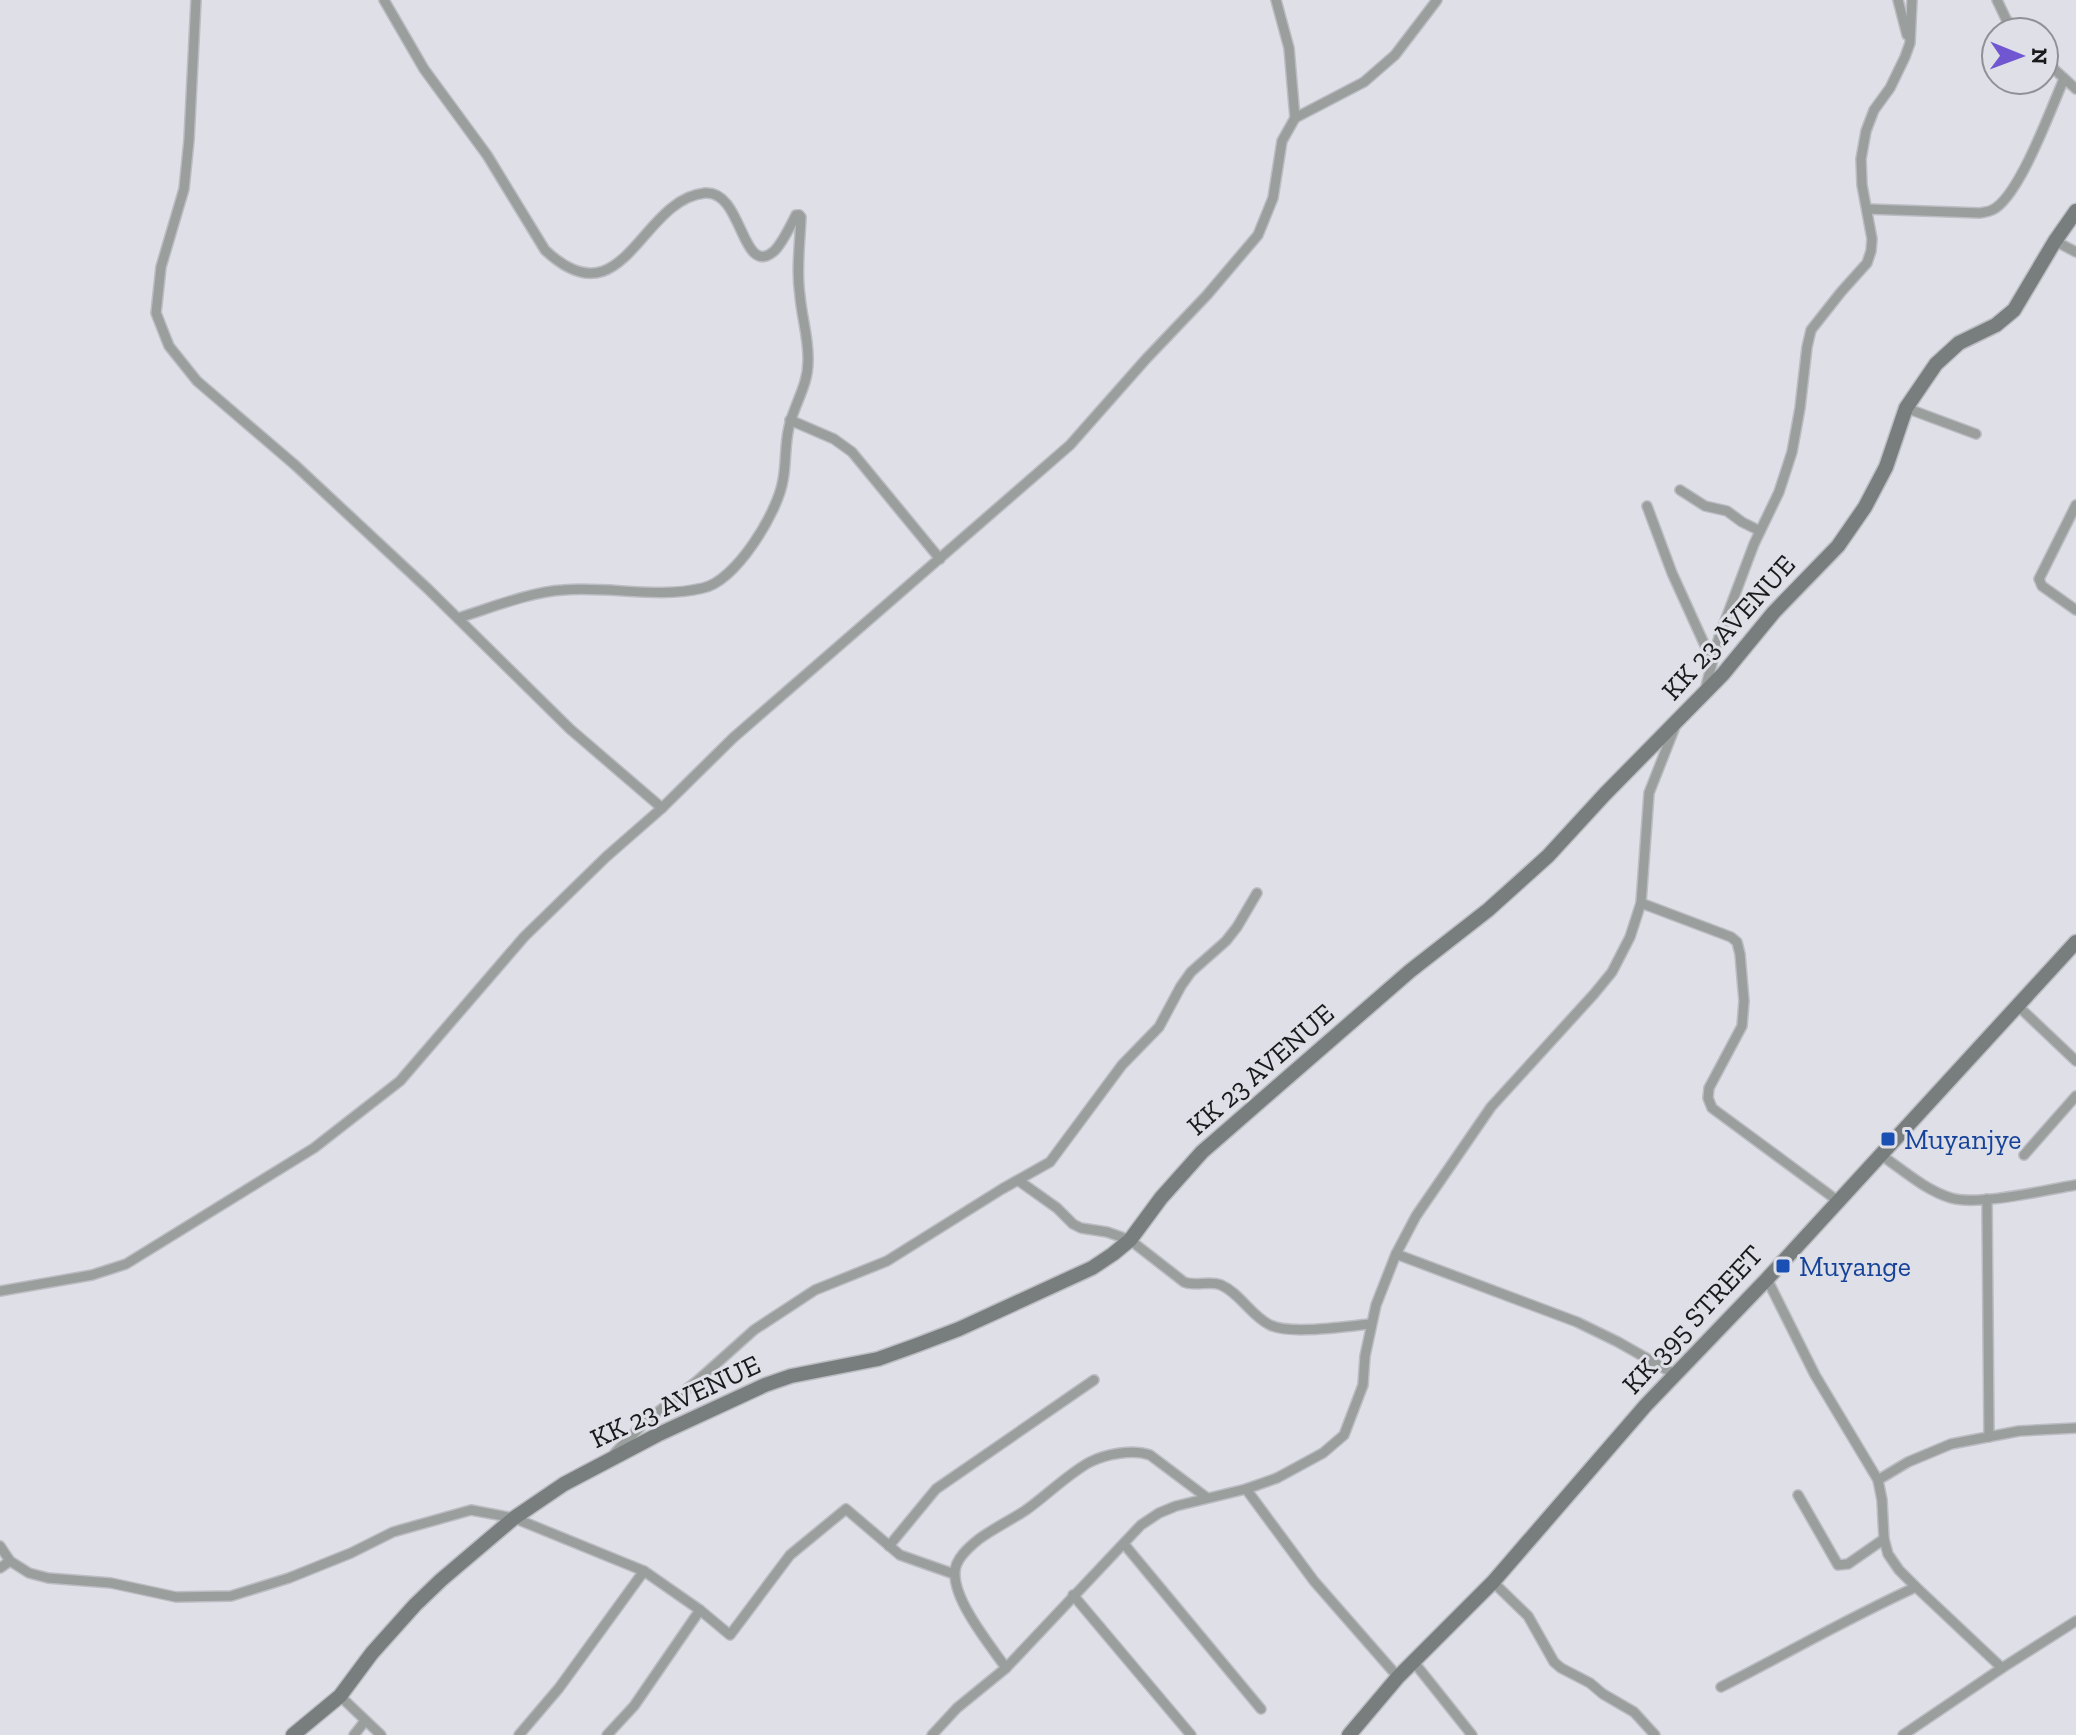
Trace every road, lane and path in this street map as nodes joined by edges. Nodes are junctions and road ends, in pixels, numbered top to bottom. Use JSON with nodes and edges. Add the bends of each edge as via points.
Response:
{"nodes":[{"id":1,"x":196,"y":0,"type":"edge"},
{"id":2,"x":384,"y":0,"type":"edge"},
{"id":3,"x":1276,"y":0,"type":"edge"},
{"id":4,"x":1437,"y":0,"type":"edge"},
{"id":5,"x":1898,"y":0,"type":"edge"},
{"id":6,"x":1912,"y":0,"type":"edge"},
{"id":7,"x":1910,"y":43,"type":"junction"},
{"id":8,"x":2060,"y":75,"type":"edge"},
{"id":9,"x":2064,"y":79,"type":"junction"},
{"id":10,"x":2076,"y":89,"type":"edge"},
{"id":11,"x":1295,"y":118,"type":"junction"},
{"id":12,"x":1867,"y":209,"type":"junction"},
{"id":13,"x":2076,"y":211,"type":"edge"},
{"id":14,"x":2055,"y":241,"type":"junction"},
{"id":15,"x":2076,"y":252,"type":"edge"},
{"id":16,"x":1906,"y":408,"type":"junction"},
{"id":17,"x":790,"y":420,"type":"junction"},
{"id":18,"x":1976,"y":434,"type":"dead end"},
{"id":19,"x":1680,"y":490,"type":"dead end"},
{"id":20,"x":2076,"y":505,"type":"edge"},
{"id":21,"x":1647,"y":506,"type":"dead end"},
{"id":22,"x":1760,"y":531,"type":"junction"},
{"id":23,"x":940,"y":559,"type":"junction"},
{"id":24,"x":2076,"y":610,"type":"edge"},
{"id":25,"x":458,"y":618,"type":"junction"},
{"id":26,"x":1712,"y":661,"type":"junction"},
{"id":27,"x":1704,"y":693,"type":"junction"},
{"id":28,"x":1677,"y":722,"type":"junction"},
{"id":29,"x":662,"y":808,"type":"junction"},
{"id":30,"x":1257,"y":893,"type":"dead end"},
{"id":31,"x":1641,"y":903,"type":"junction"},
{"id":32,"x":2076,"y":942,"type":"edge"},
{"id":33,"x":2018,"y":1006,"type":"junction"},
{"id":34,"x":2076,"y":1061,"type":"edge"},
{"id":35,"x":2076,"y":1096,"type":"edge"},
{"id":36,"x":1881,"y":1155,"type":"junction"},
{"id":37,"x":2024,"y":1155,"type":"dead end"},
{"id":38,"x":1019,"y":1181,"type":"junction"},
{"id":39,"x":2076,"y":1185,"type":"edge"},
{"id":40,"x":1987,"y":1199,"type":"junction"},
{"id":41,"x":1838,"y":1201,"type":"junction"},
{"id":42,"x":1130,"y":1240,"type":"junction"},
{"id":43,"x":1396,"y":1254,"type":"junction"},
{"id":44,"x":1767,"y":1279,"type":"junction"},
{"id":45,"x":0,"y":1291,"type":"edge"},
{"id":46,"x":1371,"y":1324,"type":"junction"},
{"id":47,"x":1676,"y":1375,"type":"junction"},
{"id":48,"x":1094,"y":1380,"type":"dead end"},
{"id":49,"x":2076,"y":1428,"type":"edge"},
{"id":50,"x":1989,"y":1437,"type":"junction"},
{"id":51,"x":606,"y":1462,"type":"junction"},
{"id":52,"x":1878,"y":1480,"type":"junction"},
{"id":53,"x":1246,"y":1489,"type":"junction"},
{"id":54,"x":1798,"y":1495,"type":"dead end"},
{"id":55,"x":1206,"y":1497,"type":"junction"},
{"id":56,"x":514,"y":1518,"type":"junction"},
{"id":57,"x":1884,"y":1539,"type":"junction"},
{"id":58,"x":1124,"y":1544,"type":"junction"},
{"id":59,"x":0,"y":1546,"type":"edge"},
{"id":60,"x":889,"y":1546,"type":"junction"},
{"id":61,"x":10,"y":1561,"type":"junction"},
{"id":62,"x":0,"y":1568,"type":"edge"},
{"id":63,"x":644,"y":1571,"type":"junction"},
{"id":64,"x":954,"y":1574,"type":"junction"},
{"id":65,"x":1493,"y":1582,"type":"junction"},
{"id":66,"x":1916,"y":1587,"type":"junction"},
{"id":67,"x":1073,"y":1595,"type":"junction"},
{"id":68,"x":700,"y":1610,"type":"junction"},
{"id":69,"x":2076,"y":1621,"type":"edge"},
{"id":70,"x":1413,"y":1661,"type":"junction"},
{"id":71,"x":1006,"y":1668,"type":"junction"},
{"id":72,"x":2002,"y":1668,"type":"junction"},
{"id":73,"x":1398,"y":1677,"type":"junction"},
{"id":74,"x":1721,"y":1687,"type":"dead end"},
{"id":75,"x":340,"y":1696,"type":"junction"},
{"id":76,"x":1261,"y":1709,"type":"dead end"},
{"id":77,"x":365,"y":1721,"type":"junction"},
{"id":78,"x":293,"y":1735,"type":"edge"},
{"id":79,"x":354,"y":1735,"type":"edge"},
{"id":80,"x":381,"y":1735,"type":"edge"},
{"id":81,"x":519,"y":1735,"type":"edge"},
{"id":82,"x":607,"y":1735,"type":"edge"},
{"id":83,"x":932,"y":1735,"type":"edge"},
{"id":84,"x":1191,"y":1735,"type":"edge"},
{"id":85,"x":1349,"y":1735,"type":"edge"},
{"id":86,"x":1472,"y":1735,"type":"edge"},
{"id":87,"x":1655,"y":1735,"type":"edge"},
{"id":88,"x":1903,"y":1735,"type":"edge"}],
"edges":[{"from":1,"to":25,"type":"street","via":[[184,189],[161,267],[156,313],[169,346],[197,381]]},
{"from":2,"to":17,"type":"street","via":[[424,69],[557,262],[581,273],[619,264],[664,214],[688,197],[707,193],[719,195],[730,206],[751,251],[759,256],[775,251],[796,215],[801,217],[799,287],[808,367]]},
{"from":3,"to":11,"type":"street","via":[[1289,48]]},
{"from":4,"to":11,"type":"street","via":[[1395,55],[1364,82]]},
{"from":5,"to":7,"type":"street"},
{"from":6,"to":7,"type":"street"},
{"from":7,"to":12,"type":"street","via":[[1866,131],[1861,159]]},
{"from":8,"to":9,"type":"street"},
{"from":9,"to":10,"type":"street"},
{"from":9,"to":12,"type":"street","via":[[2019,179],[1993,210]]},
{"from":11,"to":23,"type":"street","via":[[1282,141],[1273,198],[1258,235],[1070,445]]},
{"from":12,"to":22,"type":"street","via":[[1871,251],[1867,263],[1811,330],[1792,452]]},
{"from":13,"to":14,"type":"main road","name":"KK 23 AVENUE"},
{"from":14,"to":15,"type":"street"},
{"from":14,"to":16,"type":"main road","name":"KK 23 AVENUE","via":[[2014,310],[1959,343],[1936,364]]},
{"from":16,"to":18,"type":"street"},
{"from":16,"to":27,"type":"main road","name":"KK 23 AVENUE","via":[[1886,467],[1838,546]]},
{"from":17,"to":23,"type":"street","via":[[852,452]]},
{"from":17,"to":25,"type":"street","via":[[778,501],[752,546],[724,578],[706,588],[661,593],[563,590]]},
{"from":19,"to":22,"type":"street"},
{"from":20,"to":24,"type":"street","via":[[2039,579]]},
{"from":21,"to":26,"type":"street"},
{"from":22,"to":26,"type":"street"},
{"from":23,"to":29,"type":"street","via":[[733,738]]},
{"from":25,"to":29,"type":"street","via":[[570,729]]},
{"from":26,"to":27,"type":"street"},
{"from":27,"to":28,"type":"main road","name":"KK 23 AVENUE"},
{"from":28,"to":31,"type":"street","via":[[1649,793]]},
{"from":28,"to":42,"type":"main road","name":"KK 23 AVENUE","via":[[1548,856],[1202,1152]]},
{"from":29,"to":45,"type":"street","via":[[524,937],[400,1081],[314,1148],[126,1264]]},
{"from":30,"to":38,"type":"street","via":[[1237,927],[1191,972],[1159,1027],[1122,1065],[1050,1162]]},
{"from":31,"to":41,"type":"street","via":[[1737,942],[1742,1026],[1708,1098],[1712,1108]]},
{"from":31,"to":43,"type":"street","via":[[1612,972],[1491,1107]]},
{"from":32,"to":33,"type":"main road","name":"KK 395 STREET"},
{"from":33,"to":34,"type":"street"},
{"from":33,"to":36,"type":"main road","name":"KK 395 STREET"},
{"from":35,"to":37,"type":"street"},
{"from":36,"to":40,"type":"street","via":[[1953,1199]]},
{"from":36,"to":41,"type":"main road","name":"KK 395 STREET"},
{"from":38,"to":42,"type":"street","via":[[1073,1224]]},
{"from":38,"to":51,"type":"street","via":[[887,1261],[815,1290],[754,1330]]},
{"from":39,"to":40,"type":"street"},
{"from":40,"to":50,"type":"street"},
{"from":41,"to":44,"type":"main road","name":"KK 395 STREET"},
{"from":42,"to":46,"type":"street","via":[[1188,1285],[1226,1287],[1270,1325],[1303,1329]]},
{"from":42,"to":51,"type":"main road","name":"KK 23 AVENUE","via":[[1092,1268],[959,1329],[878,1359],[765,1385]]},
{"from":43,"to":46,"type":"street"},
{"from":43,"to":47,"type":"street","via":[[1577,1322]]},
{"from":44,"to":47,"type":"main road","name":"KK 395 STREET"},
{"from":44,"to":52,"type":"street","via":[[1815,1375]]},
{"from":46,"to":53,"type":"street","via":[[1363,1385],[1344,1435],[1323,1453]]},
{"from":47,"to":65,"type":"main road","name":"KK 395 STREET"},
{"from":48,"to":60,"type":"street","via":[[936,1489]]},
{"from":49,"to":50,"type":"street"},
{"from":50,"to":52,"type":"street","via":[[1935,1449]]},
{"from":51,"to":56,"type":"main road","name":"KK 23 AVENUE"},
{"from":52,"to":57,"type":"street"},
{"from":53,"to":55,"type":"street"},
{"from":53,"to":73,"type":"street","via":[[1314,1581]]},
{"from":54,"to":57,"type":"street","via":[[1838,1565],[1848,1564]]},
{"from":55,"to":58,"type":"street","via":[[1159,1513]]},
{"from":55,"to":64,"type":"street","via":[[1150,1455],[1105,1457],[978,1540],[956,1562]]},
{"from":56,"to":61,"type":"street","via":[[471,1510],[440,1517],[231,1596],[176,1597],[111,1583],[48,1578]]},
{"from":56,"to":63,"type":"street"},
{"from":56,"to":75,"type":"main road","name":"KK 23 AVENUE","via":[[415,1605]]},
{"from":57,"to":66,"type":"street","via":[[1888,1554]]},
{"from":58,"to":67,"type":"street"},
{"from":58,"to":76,"type":"street"},
{"from":59,"to":61,"type":"street"},
{"from":60,"to":64,"type":"street"},
{"from":60,"to":68,"type":"street","via":[[846,1509],[790,1555],[730,1635]]},
{"from":61,"to":62,"type":"street"},
{"from":63,"to":68,"type":"street"},
{"from":63,"to":81,"type":"street"},
{"from":64,"to":71,"type":"street","via":[[970,1617]]},
{"from":65,"to":70,"type":"main road","name":"KK 395 STREET"},
{"from":65,"to":87,"type":"street","via":[[1528,1616],[1554,1662],[1634,1712]]},
{"from":66,"to":72,"type":"street"},
{"from":66,"to":74,"type":"street"},
{"from":67,"to":71,"type":"street"},
{"from":67,"to":84,"type":"street"},
{"from":68,"to":82,"type":"street","via":[[634,1706]]},
{"from":69,"to":72,"type":"street"},
{"from":70,"to":73,"type":"main road","name":"KK 395 STREET"},
{"from":70,"to":86,"type":"street"},
{"from":71,"to":83,"type":"street"},
{"from":72,"to":88,"type":"street"},
{"from":73,"to":85,"type":"main road","name":"KK 395 STREET"},
{"from":75,"to":77,"type":"street"},
{"from":75,"to":78,"type":"main road","name":"KK 23 AVENUE"},
{"from":77,"to":79,"type":"street"},
{"from":77,"to":80,"type":"street"}]}
